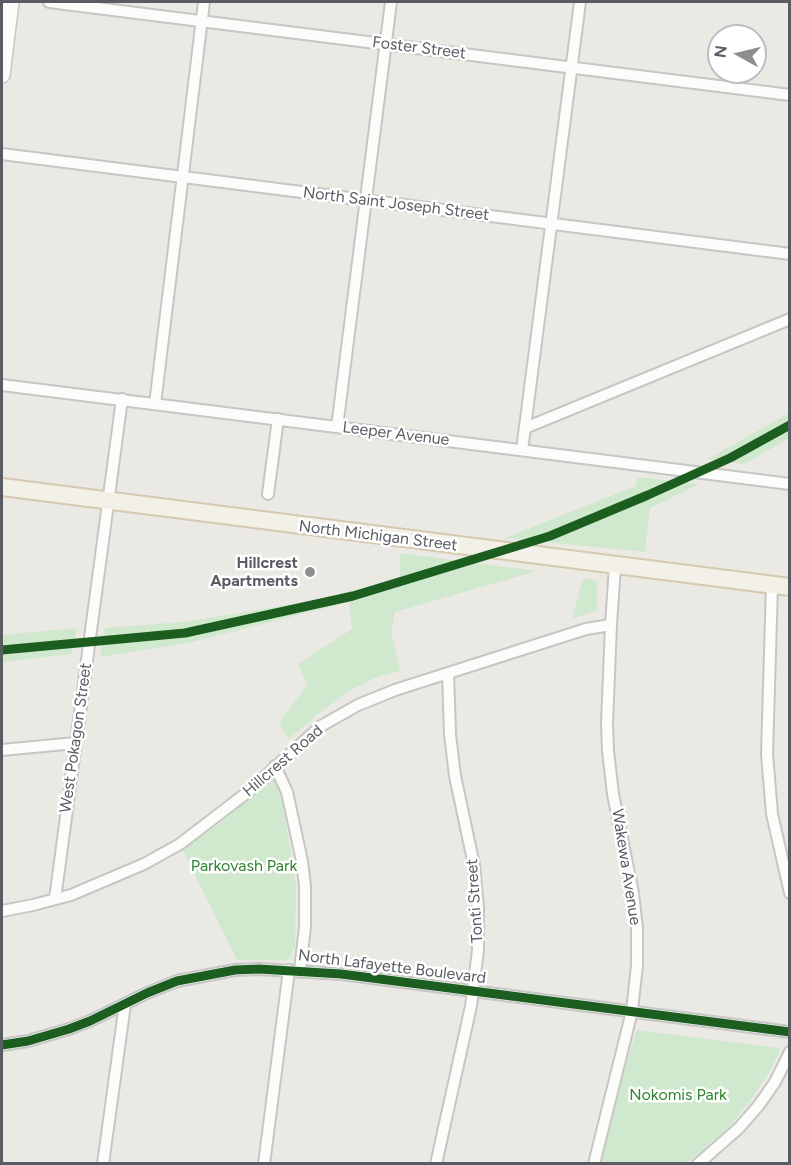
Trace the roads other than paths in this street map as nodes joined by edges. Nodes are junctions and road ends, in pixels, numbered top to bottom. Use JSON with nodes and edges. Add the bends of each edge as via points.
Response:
{"nodes":[{"id":1,"x":11,"y":2,"type":"edge"},
{"id":2,"x":49,"y":2,"type":"edge"},
{"id":3,"x":204,"y":2,"type":"edge"},
{"id":4,"x":391,"y":2,"type":"edge"},
{"id":5,"x":580,"y":2,"type":"edge"},
{"id":6,"x":201,"y":21,"type":"junction"},
{"id":7,"x":386,"y":44,"type":"junction"},
{"id":8,"x":572,"y":67,"type":"junction"},
{"id":9,"x":2,"y":75,"type":"edge"},
{"id":10,"x":789,"y":95,"type":"edge"},
{"id":11,"x":2,"y":154,"type":"edge"},
{"id":12,"x":182,"y":178,"type":"junction"},
{"id":13,"x":366,"y":201,"type":"junction"},
{"id":14,"x":552,"y":223,"type":"junction"},
{"id":15,"x":789,"y":254,"type":"edge"},
{"id":16,"x":789,"y":319,"type":"edge"},
{"id":17,"x":2,"y":385,"type":"edge"},
{"id":18,"x":122,"y":399,"type":"junction"},
{"id":19,"x":155,"y":404,"type":"junction"},
{"id":20,"x":278,"y":419,"type":"junction"},
{"id":21,"x":337,"y":427,"type":"junction"},
{"id":22,"x":525,"y":428,"type":"junction"},
{"id":23,"x":522,"y":450,"type":"junction"},
{"id":24,"x":789,"y":484,"type":"edge"},
{"id":25,"x":2,"y":487,"type":"edge"},
{"id":26,"x":268,"y":494,"type":"dead end"},
{"id":27,"x":109,"y":501,"type":"junction"},
{"id":28,"x":615,"y":566,"type":"junction"},
{"id":29,"x":781,"y":586,"type":"edge"},
{"id":30,"x":610,"y":626,"type":"junction"},
{"id":31,"x":448,"y":673,"type":"junction"},
{"id":32,"x":75,"y":743,"type":"junction"},
{"id":33,"x":2,"y":750,"type":"edge"},
{"id":34,"x":275,"y":766,"type":"junction"},
{"id":35,"x":789,"y":893,"type":"edge"},
{"id":36,"x":55,"y":899,"type":"junction"},
{"id":37,"x":2,"y":910,"type":"edge"},
{"id":38,"x":294,"y":970,"type":"junction"},
{"id":39,"x":474,"y":991,"type":"junction"},
{"id":40,"x":125,"y":1004,"type":"junction"},
{"id":41,"x":633,"y":1011,"type":"junction"},
{"id":42,"x":789,"y":1032,"type":"edge"},
{"id":43,"x":2,"y":1045,"type":"edge"},
{"id":44,"x":789,"y":1052,"type":"edge"},
{"id":45,"x":103,"y":1164,"type":"edge"},
{"id":46,"x":264,"y":1164,"type":"edge"},
{"id":47,"x":436,"y":1164,"type":"edge"},
{"id":48,"x":594,"y":1164,"type":"edge"},
{"id":49,"x":698,"y":1164,"type":"edge"}],
"edges":[{"from":1,"to":9,"type":"main road"},
{"from":2,"to":6,"type":"street","name":"Foster Street"},
{"from":3,"to":6,"type":"street"},
{"from":4,"to":7,"type":"street"},
{"from":5,"to":8,"type":"street"},
{"from":6,"to":7,"type":"street","name":"Foster Street"},
{"from":6,"to":12,"type":"street"},
{"from":7,"to":8,"type":"street","name":"Foster Street"},
{"from":7,"to":13,"type":"street"},
{"from":8,"to":10,"type":"street","name":"Foster Street"},
{"from":8,"to":14,"type":"street"},
{"from":11,"to":12,"type":"street","name":"North Saint Joseph Street"},
{"from":12,"to":13,"type":"street","name":"North Saint Joseph Street"},
{"from":12,"to":19,"type":"street"},
{"from":13,"to":14,"type":"street","name":"North Saint Joseph Street"},
{"from":13,"to":21,"type":"street"},
{"from":14,"to":15,"type":"street","name":"North Saint Joseph Street"},
{"from":14,"to":22,"type":"street"},
{"from":16,"to":22,"type":"street"},
{"from":17,"to":18,"type":"street","name":"Leeper Avenue"},
{"from":18,"to":19,"type":"street","name":"Leeper Avenue"},
{"from":18,"to":27,"type":"street","name":"West Pokagon Street"},
{"from":19,"to":20,"type":"street","name":"Leeper Avenue"},
{"from":20,"to":21,"type":"street","name":"Leeper Avenue"},
{"from":20,"to":26,"type":"street"},
{"from":21,"to":23,"type":"street","name":"Leeper Avenue"},
{"from":22,"to":23,"type":"street"},
{"from":23,"to":24,"type":"street","name":"Leeper Avenue"},
{"from":25,"to":27,"type":"main road","name":"North Michigan Street"},
{"from":27,"to":28,"type":"main road","name":"North Michigan Street"},
{"from":27,"to":32,"type":"street","name":"West Pokagon Street"},
{"from":28,"to":29,"type":"main road","name":"North Michigan Street"},
{"from":28,"to":30,"type":"street","name":"Wakewa Avenue"},
{"from":29,"to":35,"type":"street","via":[[767,754],[772,814]]},
{"from":30,"to":31,"type":"street","name":"Hillcrest Road","via":[[586,629]]},
{"from":30,"to":41,"type":"street","name":"Wakewa Avenue","via":[[608,751],[634,904],[637,965]]},
{"from":31,"to":34,"type":"street","name":"Hillcrest Road","via":[[358,705],[321,726]]},
{"from":31,"to":39,"type":"street","name":"Tonti Street","via":[[452,757],[474,865],[478,908]]},
{"from":32,"to":33,"type":"street"},
{"from":32,"to":36,"type":"street","name":"West Pokagon Street"},
{"from":34,"to":36,"type":"street","name":"Hillcrest Road","via":[[180,844],[106,881]]},
{"from":34,"to":38,"type":"street","via":[[287,792],[303,870],[305,927]]},
{"from":36,"to":37,"type":"street","name":"Hillcrest Road"},
{"from":38,"to":39,"type":"street","name":"North Lafayette Boulevard"},
{"from":38,"to":40,"type":"street","name":"North Lafayette Boulevard","via":[[235,970],[177,981]]},
{"from":38,"to":46,"type":"street"},
{"from":39,"to":41,"type":"street","name":"North Lafayette Boulevard"},
{"from":39,"to":47,"type":"street","name":"Tonti Street"},
{"from":40,"to":43,"type":"street","name":"North Lafayette Boulevard","via":[[69,1029]]},
{"from":40,"to":45,"type":"street"},
{"from":41,"to":42,"type":"street","name":"North Lafayette Boulevard"},
{"from":41,"to":48,"type":"street","name":"Wakewa Avenue"},
{"from":44,"to":49,"type":"street","via":[[759,1105]]}]}
